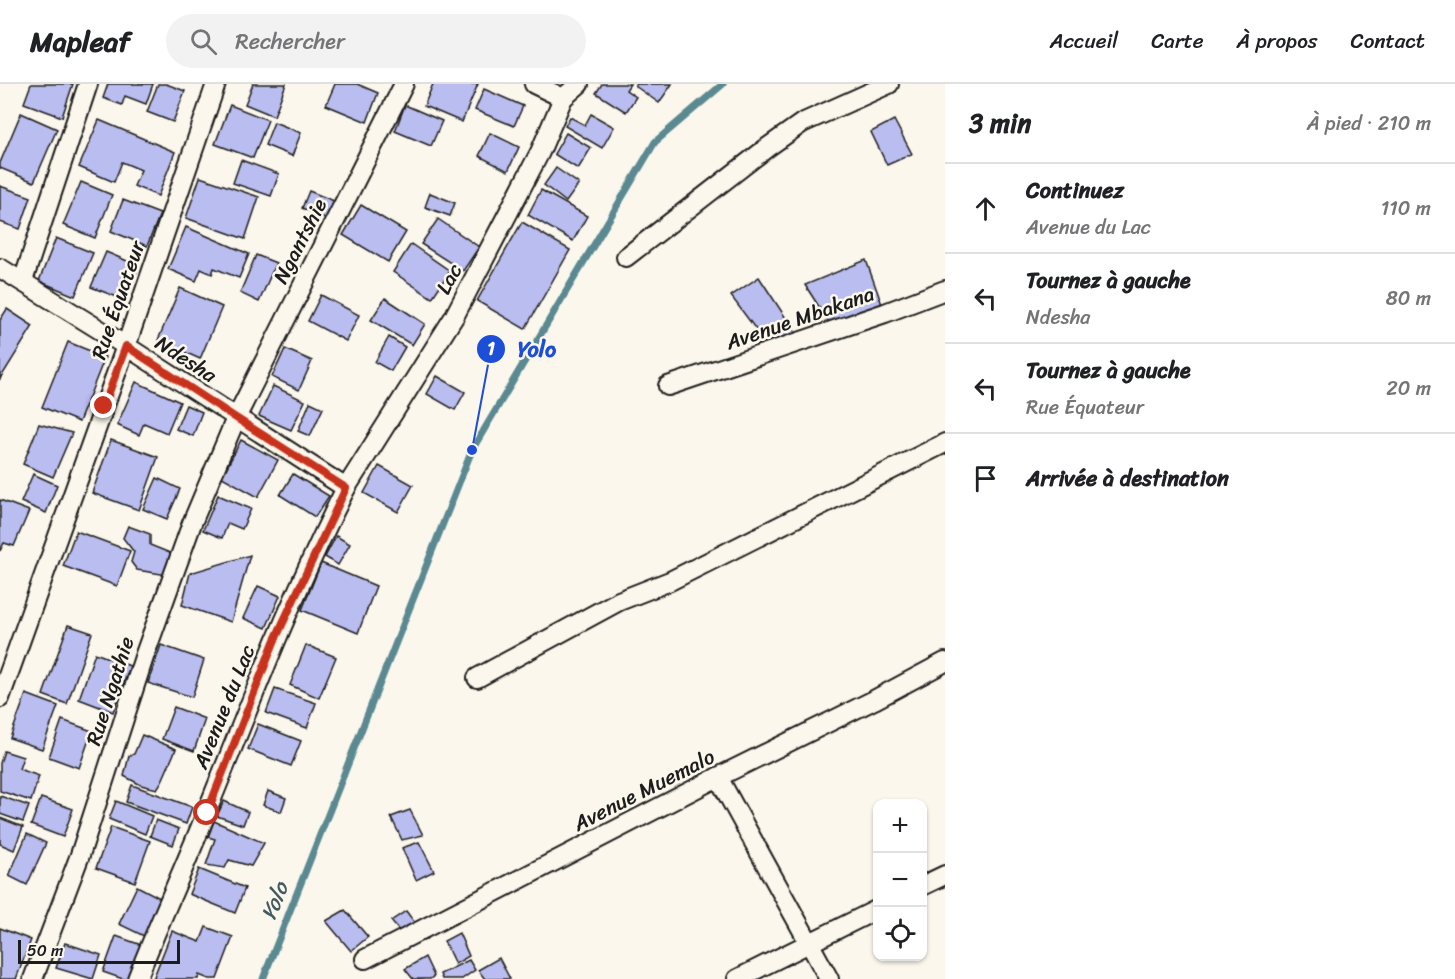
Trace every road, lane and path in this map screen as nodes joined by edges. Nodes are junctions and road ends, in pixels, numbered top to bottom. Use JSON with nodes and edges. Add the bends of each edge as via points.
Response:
{"nodes":[{"id":1,"x":88,"y":84,"type":"edge"},
{"id":2,"x":216,"y":84,"type":"edge"},
{"id":3,"x":404,"y":84,"type":"edge"},
{"id":4,"x":534,"y":84,"type":"edge"},
{"id":5,"x":579,"y":84,"type":"edge"},
{"id":6,"x":889,"y":84,"type":"edge"},
{"id":7,"x":563,"y":98,"type":"junction"},
{"id":8,"x":626,"y":257,"type":"dead end"},
{"id":9,"x":0,"y":268,"type":"edge"},
{"id":10,"x":23,"y":281,"type":"junction"},
{"id":11,"x":945,"y":290,"type":"edge"},
{"id":12,"x":126,"y":346,"type":"junction"},
{"id":13,"x":668,"y":386,"type":"dead end"},
{"id":14,"x":236,"y":418,"type":"junction"},
{"id":15,"x":945,"y":443,"type":"edge"},
{"id":16,"x":346,"y":488,"type":"junction"},
{"id":17,"x":945,"y":662,"type":"edge"},
{"id":18,"x":477,"y":678,"type":"dead end"},
{"id":19,"x":0,"y":698,"type":"edge"},
{"id":20,"x":718,"y":777,"type":"junction"},
{"id":21,"x":945,"y":875,"type":"edge"},
{"id":22,"x":927,"y":884,"type":"edge"},
{"id":23,"x":873,"y":912,"type":"edge"},
{"id":24,"x":810,"y":943,"type":"junction"},
{"id":25,"x":365,"y":959,"type":"dead end"},
{"id":26,"x":33,"y":979,"type":"edge"},
{"id":27,"x":137,"y":979,"type":"edge"},
{"id":28,"x":736,"y":979,"type":"edge"},
{"id":29,"x":829,"y":979,"type":"edge"}],
"edges":[{"from":1,"to":10,"type":"street"},
{"from":2,"to":12,"type":"street","name":"Rue Équateur"},
{"from":3,"to":14,"type":"street","name":"Ngantshie"},
{"from":4,"to":7,"type":"street"},
{"from":5,"to":7,"type":"street","name":"Lac"},
{"from":6,"to":8,"type":"street","via":[[802,123]]},
{"from":7,"to":16,"type":"street","name":"Lac","via":[[540,152],[454,317]]},
{"from":9,"to":10,"type":"street","name":"Ndesha"},
{"from":10,"to":12,"type":"street","name":"Ndesha"},
{"from":11,"to":13,"type":"street","name":"Avenue Mbakana"},
{"from":12,"to":14,"type":"street","name":"Ndesha"},
{"from":12,"to":19,"type":"street","name":"Rue Équateur"},
{"from":14,"to":16,"type":"street","name":"Ndesha"},
{"from":14,"to":26,"type":"street","name":"Rue Ngathie","via":[[192,523],[80,855]]},
{"from":15,"to":18,"type":"street","via":[[670,581],[619,601]]},
{"from":16,"to":27,"type":"street","name":"Avenue du Lac","via":[[274,642]]},
{"from":17,"to":20,"type":"street","name":"Avenue Muemalo"},
{"from":20,"to":24,"type":"street"},
{"from":20,"to":25,"type":"street","name":"Avenue Muemalo"},
{"from":21,"to":22,"type":"street"},
{"from":23,"to":24,"type":"street"},
{"from":24,"to":28,"type":"street"},
{"from":24,"to":29,"type":"street"}]}
